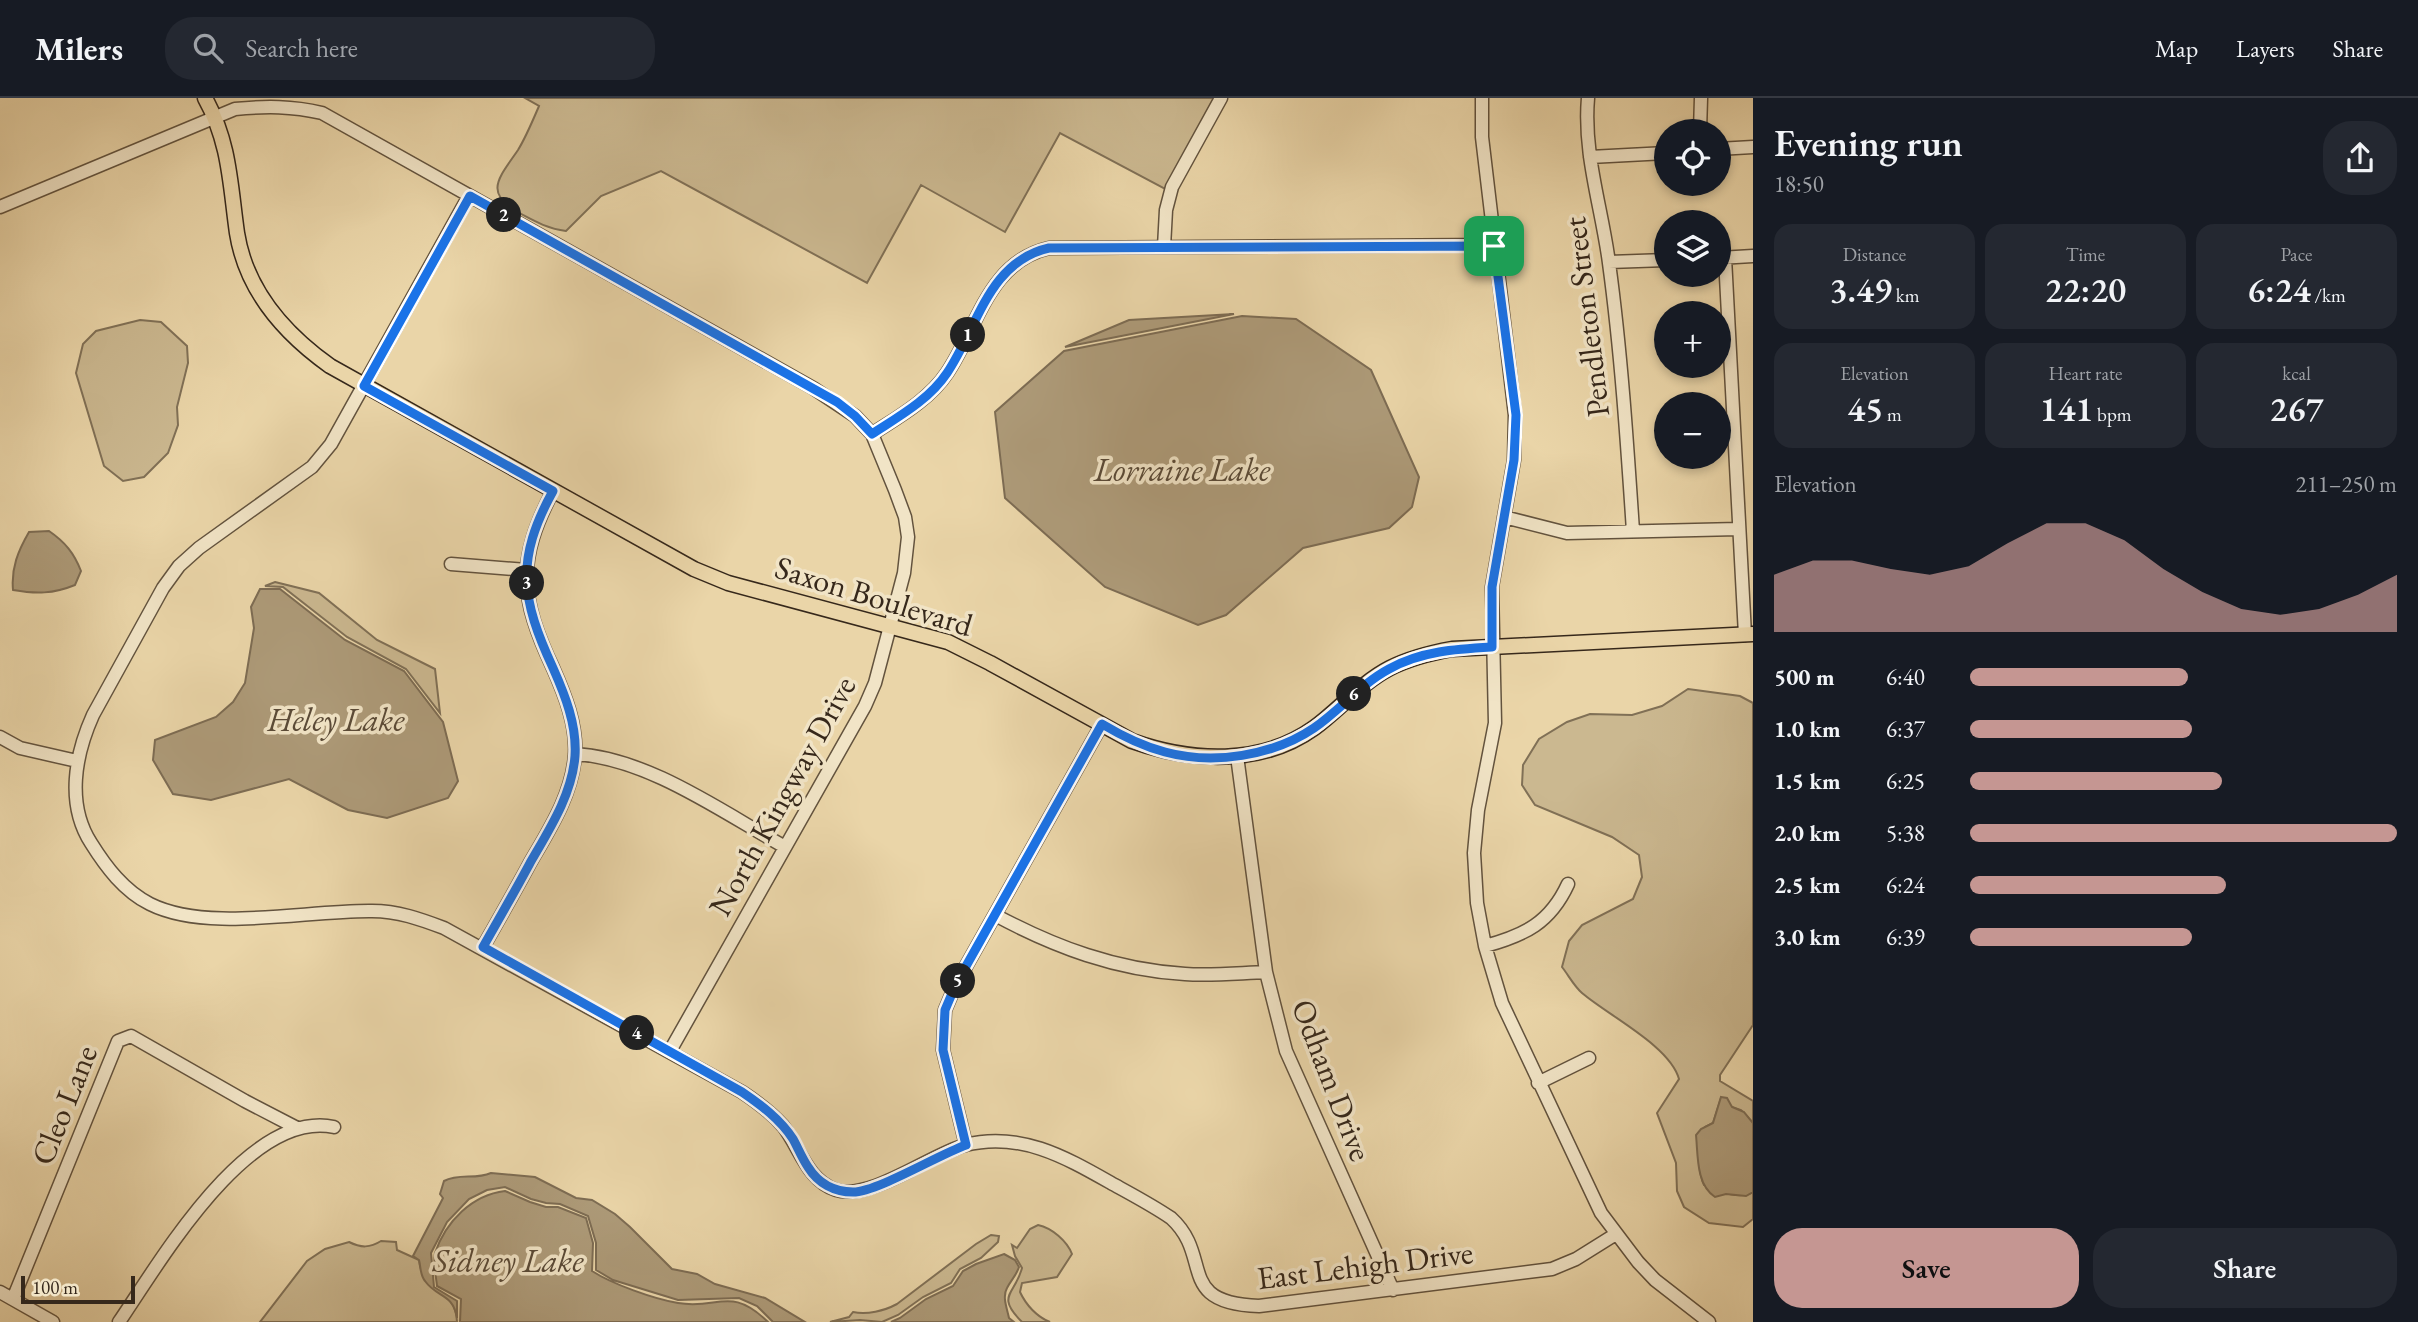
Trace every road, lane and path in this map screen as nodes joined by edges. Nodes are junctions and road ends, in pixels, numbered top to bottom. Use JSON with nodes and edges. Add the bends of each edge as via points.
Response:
{"nodes":[{"id":1,"x":205,"y":98,"type":"edge"},
{"id":2,"x":1221,"y":98,"type":"edge"},
{"id":3,"x":1482,"y":98,"type":"edge"},
{"id":4,"x":1588,"y":98,"type":"edge"},
{"id":5,"x":1701,"y":98,"type":"edge"},
{"id":6,"x":215,"y":118,"type":"junction"},
{"id":7,"x":1700,"y":119,"type":"edge"},
{"id":8,"x":1753,"y":148,"type":"edge"},
{"id":9,"x":1731,"y":149,"type":"edge"},
{"id":10,"x":1654,"y":154,"type":"edge"},
{"id":11,"x":1590,"y":157,"type":"junction"},
{"id":12,"x":470,"y":196,"type":"junction"},
{"id":13,"x":0,"y":207,"type":"edge"},
{"id":14,"x":1494,"y":246,"type":"junction"},
{"id":15,"x":1164,"y":247,"type":"junction"},
{"id":16,"x":1753,"y":256,"type":"edge"},
{"id":17,"x":1731,"y":257,"type":"edge"},
{"id":18,"x":1654,"y":260,"type":"edge"},
{"id":19,"x":1609,"y":262,"type":"junction"},
{"id":20,"x":1724,"y":287,"type":"edge"},
{"id":21,"x":364,"y":386,"type":"junction"},
{"id":22,"x":872,"y":434,"type":"junction"},
{"id":23,"x":553,"y":491,"type":"junction"},
{"id":24,"x":1504,"y":517,"type":"junction"},
{"id":25,"x":1738,"y":529,"type":"junction"},
{"id":26,"x":1633,"y":531,"type":"junction"},
{"id":27,"x":452,"y":564,"type":"dead end"},
{"id":28,"x":527,"y":569,"type":"junction"},
{"id":29,"x":890,"y":626,"type":"junction"},
{"id":30,"x":1749,"y":635,"type":"edge"},
{"id":31,"x":1492,"y":647,"type":"junction"},
{"id":32,"x":1102,"y":724,"type":"junction"},
{"id":33,"x":0,"y":737,"type":"edge"},
{"id":34,"x":575,"y":754,"type":"junction"},
{"id":35,"x":1237,"y":756,"type":"junction"},
{"id":36,"x":77,"y":761,"type":"junction"},
{"id":37,"x":785,"y":848,"type":"junction"},
{"id":38,"x":1568,"y":884,"type":"dead end"},
{"id":39,"x":995,"y":915,"type":"junction"},
{"id":40,"x":1485,"y":946,"type":"junction"},
{"id":41,"x":483,"y":947,"type":"junction"},
{"id":42,"x":1266,"y":972,"type":"junction"},
{"id":43,"x":670,"y":1051,"type":"junction"},
{"id":44,"x":1589,"y":1058,"type":"dead end"},
{"id":45,"x":1538,"y":1083,"type":"junction"},
{"id":46,"x":334,"y":1127,"type":"dead end"},
{"id":47,"x":297,"y":1128,"type":"junction"},
{"id":48,"x":966,"y":1145,"type":"junction"},
{"id":49,"x":1616,"y":1234,"type":"junction"},
{"id":50,"x":1393,"y":1290,"type":"junction"},
{"id":51,"x":0,"y":1292,"type":"edge"},
{"id":52,"x":13,"y":1299,"type":"junction"},
{"id":53,"x":53,"y":1322,"type":"edge"},
{"id":54,"x":119,"y":1322,"type":"edge"},
{"id":55,"x":1709,"y":1322,"type":"edge"}],
"edges":[{"from":1,"to":6,"type":"main road","name":"Saxon Boulevard"},
{"from":2,"to":15,"type":"street","via":[[1172,187]]},
{"from":3,"to":14,"type":"street"},
{"from":4,"to":11,"type":"street","name":"Pendleton Street"},
{"from":5,"to":7,"type":"street"},
{"from":6,"to":12,"type":"street","via":[[235,109],[266,106],[322,113]]},
{"from":6,"to":13,"type":"street"},
{"from":6,"to":21,"type":"main road","name":"Saxon Boulevard","via":[[228,155],[238,235],[253,281],[303,347]]},
{"from":8,"to":9,"type":"street"},
{"from":10,"to":11,"type":"street"},
{"from":11,"to":19,"type":"street","name":"Pendleton Street"},
{"from":12,"to":21,"type":"street","name":"East Lehigh Drive"},
{"from":12,"to":22,"type":"street","via":[[837,402]]},
{"from":14,"to":15,"type":"street"},
{"from":14,"to":24,"type":"street","via":[[1516,415]]},
{"from":15,"to":22,"type":"street","via":[[1034,251],[998,280],[947,374],[933,390]]},
{"from":16,"to":17,"type":"street"},
{"from":18,"to":19,"type":"street"},
{"from":19,"to":26,"type":"street","name":"Pendleton Street"},
{"from":20,"to":25,"type":"street"},
{"from":21,"to":23,"type":"main road","name":"Saxon Boulevard"},
{"from":21,"to":36,"type":"street","name":"East Lehigh Drive","via":[[331,444],[312,467],[179,566],[93,715]]},
{"from":22,"to":29,"type":"street","name":"North Kingway Drive","via":[[905,517],[908,537]]},
{"from":23,"to":28,"type":"street","via":[[538,519]]},
{"from":23,"to":29,"type":"main road","name":"Saxon Boulevard","via":[[728,583]]},
{"from":24,"to":26,"type":"street","via":[[1567,533]]},
{"from":24,"to":31,"type":"street","via":[[1492,587]]},
{"from":25,"to":26,"type":"street"},
{"from":25,"to":30,"type":"street"},
{"from":27,"to":28,"type":"street"},
{"from":28,"to":34,"type":"street","via":[[531,616],[568,706]]},
{"from":29,"to":32,"type":"main road","name":"Saxon Boulevard","via":[[962,648]]},
{"from":29,"to":37,"type":"street","name":"North Kingway Drive","via":[[865,706]]},
{"from":30,"to":31,"type":"main road","name":"Saxon Boulevard"},
{"from":31,"to":35,"type":"main road","name":"Saxon Boulevard","via":[[1452,649],[1410,659],[1362,687],[1312,730],[1272,748]]},
{"from":31,"to":40,"type":"street","via":[[1495,723],[1474,853]]},
{"from":32,"to":35,"type":"main road","name":"Saxon Boulevard","via":[[1167,753]]},
{"from":32,"to":39,"type":"street"},
{"from":33,"to":36,"type":"street","via":[[19,748]]},
{"from":34,"to":37,"type":"street","via":[[649,772]]},
{"from":34,"to":41,"type":"street","via":[[557,816]]},
{"from":35,"to":42,"type":"street","name":"Odham Drive"},
{"from":36,"to":41,"type":"street","name":"East Lehigh Drive","via":[[75,786],[88,838],[122,884],[148,903],[214,919],[374,911],[410,915]]},
{"from":37,"to":43,"type":"street","name":"North Kingway Drive"},
{"from":38,"to":40,"type":"street","via":[[1559,904],[1527,931]]},
{"from":39,"to":42,"type":"street","via":[[1071,952],[1124,967],[1186,974]]},
{"from":39,"to":48,"type":"street","via":[[945,1010],[943,1050]]},
{"from":40,"to":45,"type":"street","via":[[1502,1003]]},
{"from":41,"to":43,"type":"street","name":"East Lehigh Drive"},
{"from":42,"to":50,"type":"street","name":"Odham Drive","via":[[1286,1051]]},
{"from":43,"to":48,"type":"street","name":"East Lehigh Drive","via":[[762,1105],[792,1138],[814,1175],[839,1191],[874,1186]]},
{"from":44,"to":45,"type":"street"},
{"from":45,"to":49,"type":"street","via":[[1601,1213]]},
{"from":46,"to":47,"type":"street"},
{"from":47,"to":52,"type":"street","name":"Cleo Lane","via":[[131,1036],[118,1041]]},
{"from":47,"to":54,"type":"street","via":[[268,1142],[198,1208]]},
{"from":48,"to":50,"type":"street","name":"East Lehigh Drive","via":[[1009,1141],[1034,1145],[1064,1156],[1157,1208],[1181,1227],[1203,1285],[1216,1299],[1259,1307]]},
{"from":49,"to":50,"type":"street","name":"East Lehigh Drive","via":[[1552,1269]]},
{"from":49,"to":55,"type":"street","via":[[1655,1280]]},
{"from":51,"to":52,"type":"street"},
{"from":52,"to":53,"type":"street"}]}
